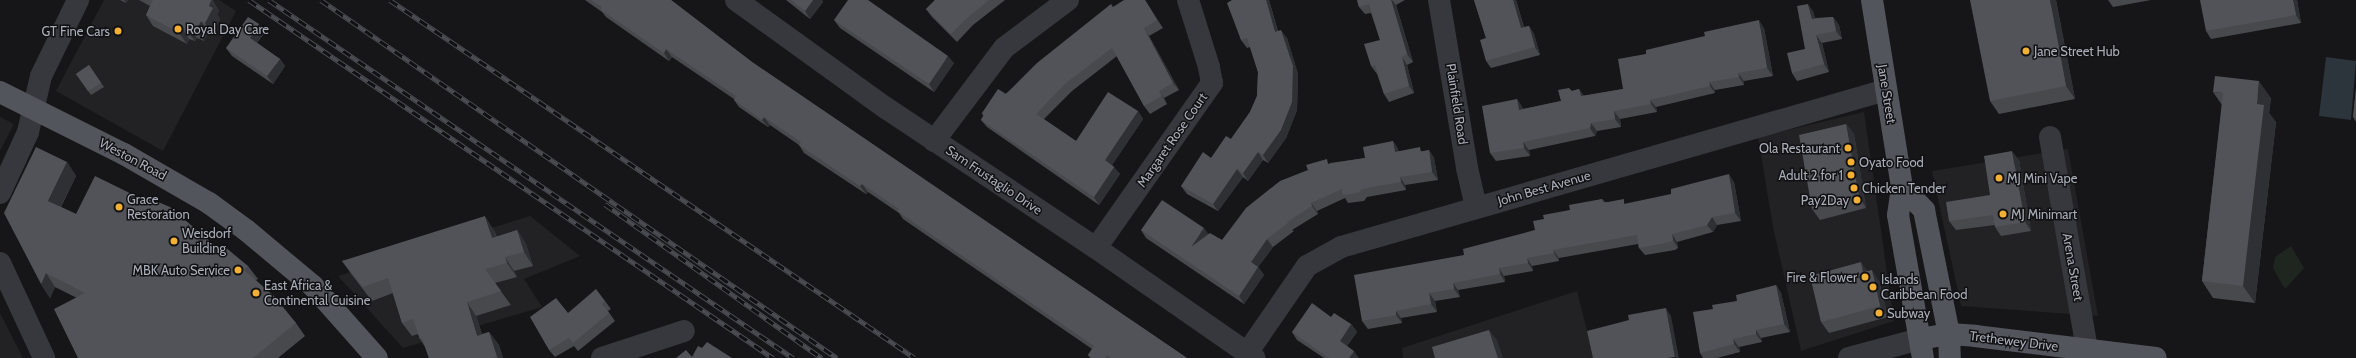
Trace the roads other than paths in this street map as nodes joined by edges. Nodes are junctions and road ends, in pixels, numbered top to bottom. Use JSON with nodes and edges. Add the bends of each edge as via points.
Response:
{"nodes":[{"id":1,"x":78,"y":0,"type":"edge"},
{"id":2,"x":736,"y":0,"type":"edge"},
{"id":3,"x":1068,"y":0,"type":"edge"},
{"id":4,"x":1188,"y":0,"type":"edge"},
{"id":5,"x":1439,"y":0,"type":"edge"},
{"id":6,"x":1872,"y":0,"type":"edge"},
{"id":7,"x":1886,"y":90,"type":"junction"},
{"id":8,"x":0,"y":92,"type":"edge"},
{"id":9,"x":34,"y":108,"type":"junction"},
{"id":10,"x":2050,"y":137,"type":"dead end"},
{"id":11,"x":934,"y":141,"type":"junction"},
{"id":12,"x":1902,"y":187,"type":"junction"},
{"id":13,"x":0,"y":194,"type":"edge"},
{"id":14,"x":1476,"y":207,"type":"junction"},
{"id":15,"x":1096,"y":248,"type":"junction"},
{"id":16,"x":0,"y":263,"type":"edge"},
{"id":17,"x":684,"y":331,"type":"dead end"},
{"id":18,"x":1949,"y":334,"type":"junction"},
{"id":19,"x":1922,"y":348,"type":"edge"},
{"id":20,"x":2087,"y":350,"type":"junction"},
{"id":21,"x":1250,"y":355,"type":"edge"},
{"id":22,"x":44,"y":358,"type":"edge"},
{"id":23,"x":377,"y":358,"type":"edge"},
{"id":24,"x":602,"y":358,"type":"edge"},
{"id":25,"x":1848,"y":358,"type":"edge"},
{"id":26,"x":1950,"y":358,"type":"edge"},
{"id":27,"x":2156,"y":358,"type":"edge"}],
"edges":[{"from":1,"to":9,"type":"street","via":[[41,76]]},
{"from":2,"to":11,"type":"street","name":"Sam Frustaglio Drive"},
{"from":3,"to":11,"type":"street","via":[[1004,48]]},
{"from":4,"to":15,"type":"street","name":"Margaret Rose Court","via":[[1210,67],[1212,83]]},
{"from":5,"to":14,"type":"street","name":"Plainfield Road"},
{"from":6,"to":7,"type":"main road","name":"Jane Street"},
{"from":7,"to":12,"type":"main road","name":"Jane Street"},
{"from":7,"to":14,"type":"street","name":"John Best Avenue"},
{"from":8,"to":9,"type":"main road","name":"Weston Road"},
{"from":9,"to":13,"type":"street","via":[[28,132]]},
{"from":9,"to":23,"type":"main road","name":"Weston Road","via":[[178,184],[246,230],[313,286]]},
{"from":10,"to":20,"type":"street","name":"Arena Street"},
{"from":11,"to":15,"type":"street","name":"Sam Frustaglio Drive"},
{"from":12,"to":18,"type":"main road","via":[[1924,210]]},
{"from":12,"to":19,"type":"main road","name":"Jane Street","via":[[1898,215]]},
{"from":14,"to":21,"type":"street","name":"John Best Avenue","via":[[1342,247],[1307,266]]},
{"from":15,"to":21,"type":"street","name":"Sam Frustaglio Drive"},
{"from":16,"to":22,"type":"street"},
{"from":17,"to":24,"type":"street"},
{"from":18,"to":19,"type":"main road","name":"Trethewey Drive"},
{"from":18,"to":20,"type":"main road","name":"Trethewey Drive"},
{"from":18,"to":26,"type":"main road"},
{"from":19,"to":25,"type":"street"},
{"from":20,"to":27,"type":"main road","name":"Trethewey Drive"}]}
